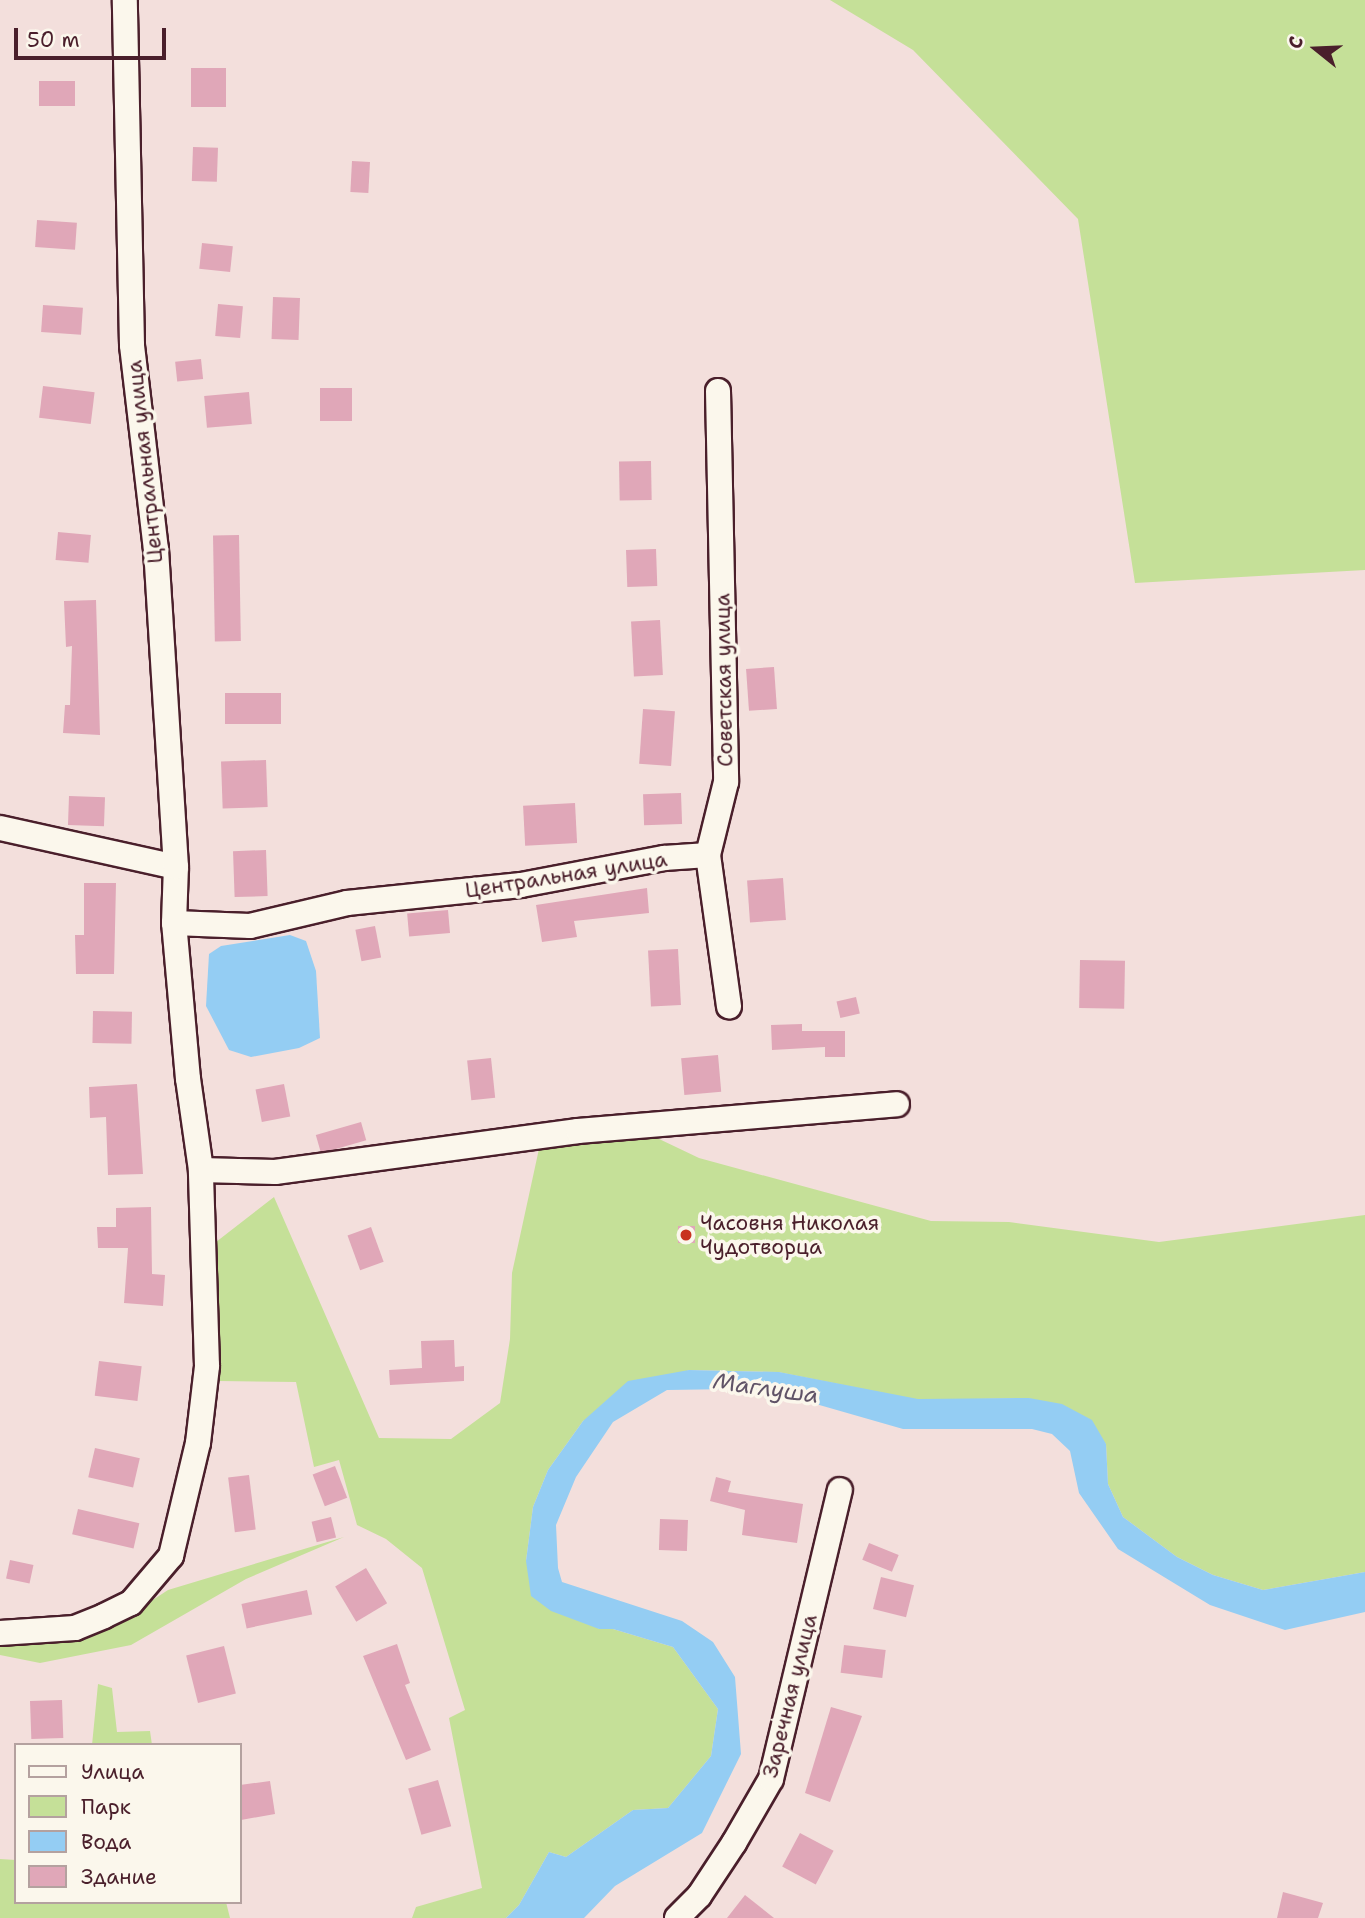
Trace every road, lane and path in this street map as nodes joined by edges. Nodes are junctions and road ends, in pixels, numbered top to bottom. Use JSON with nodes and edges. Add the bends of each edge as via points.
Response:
{"nodes":[{"id":1,"x":125,"y":0,"type":"edge"},
{"id":2,"x":718,"y":391,"type":"dead end"},
{"id":3,"x":0,"y":828,"type":"edge"},
{"id":4,"x":708,"y":855,"type":"junction"},
{"id":5,"x":176,"y":867,"type":"junction"},
{"id":6,"x":174,"y":923,"type":"junction"},
{"id":7,"x":729,"y":1007,"type":"dead end"},
{"id":8,"x":897,"y":1104,"type":"dead end"},
{"id":9,"x":201,"y":1170,"type":"junction"},
{"id":10,"x":840,"y":1490,"type":"dead end"},
{"id":11,"x":0,"y":1633,"type":"edge"},
{"id":12,"x":677,"y":1918,"type":"edge"}],
"edges":[{"from":1,"to":5,"type":"street","name":"Центральная улица","via":[[132,345],[156,550]]},
{"from":2,"to":4,"type":"street","name":"Советская улица","via":[[726,782]]},
{"from":3,"to":5,"type":"street"},
{"from":4,"to":6,"type":"street","name":"Центральная улица","via":[[664,858],[521,886],[347,903],[250,926]]},
{"from":4,"to":7,"type":"street","name":"Советская улица"},
{"from":5,"to":6,"type":"street","name":"Центральная улица"},
{"from":6,"to":9,"type":"street","name":"Центральная улица"},
{"from":8,"to":9,"type":"street","via":[[542,1135],[275,1172]]},
{"from":9,"to":11,"type":"street","name":"Центральная улица","via":[[207,1366],[198,1443],[171,1556],[131,1604],[75,1628]]},
{"from":10,"to":12,"type":"street","name":"Заречная улица","via":[[771,1779],[720,1864]]}]}
